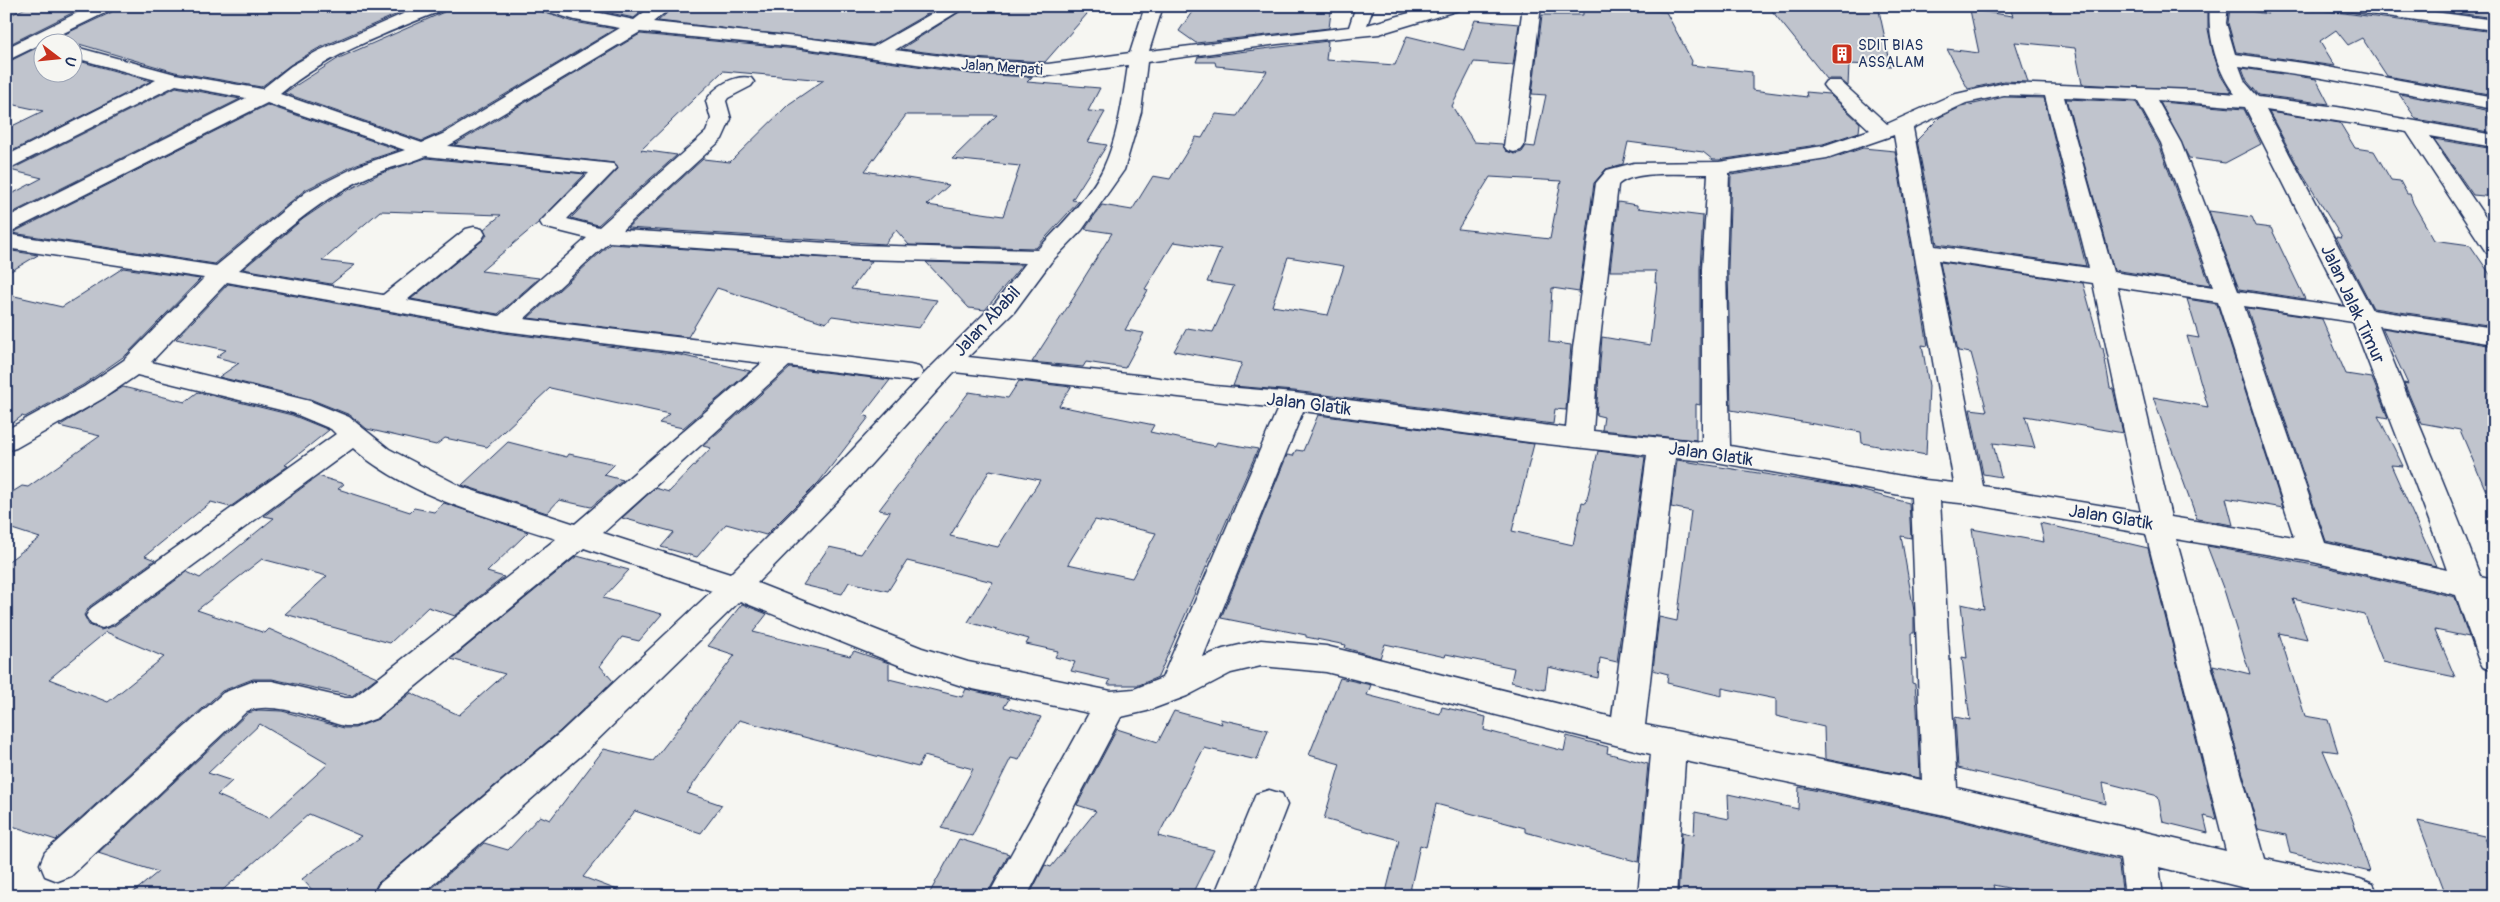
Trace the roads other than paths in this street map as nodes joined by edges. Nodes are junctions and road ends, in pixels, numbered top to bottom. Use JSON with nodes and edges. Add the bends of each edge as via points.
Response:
{"nodes":[{"id":1,"x":105,"y":6,"type":"edge"},
{"id":2,"x":437,"y":6,"type":"edge"},
{"id":3,"x":548,"y":6,"type":"edge"},
{"id":4,"x":664,"y":6,"type":"edge"},
{"id":5,"x":958,"y":6,"type":"edge"},
{"id":6,"x":1154,"y":6,"type":"edge"},
{"id":7,"x":1365,"y":6,"type":"edge"},
{"id":8,"x":1453,"y":6,"type":"edge"},
{"id":9,"x":1532,"y":6,"type":"edge"},
{"id":10,"x":2219,"y":6,"type":"edge"},
{"id":11,"x":2348,"y":6,"type":"edge"},
{"id":12,"x":2472,"y":6,"type":"edge"},
{"id":13,"x":2487,"y":24,"type":"edge"},
{"id":14,"x":637,"y":26,"type":"junction"},
{"id":15,"x":58,"y":32,"type":"edge"},
{"id":16,"x":1357,"y":32,"type":"junction"},
{"id":17,"x":32,"y":45,"type":"edge"},
{"id":18,"x":82,"y":54,"type":"edge"},
{"id":19,"x":874,"y":54,"type":"junction"},
{"id":20,"x":6,"y":55,"type":"edge"},
{"id":21,"x":1139,"y":57,"type":"junction"},
{"id":22,"x":2228,"y":59,"type":"junction"},
{"id":23,"x":173,"y":79,"type":"junction"},
{"id":24,"x":744,"y":82,"type":"dead end"},
{"id":25,"x":1833,"y":85,"type":"dead end"},
{"id":26,"x":2052,"y":91,"type":"junction"},
{"id":27,"x":2144,"y":95,"type":"junction"},
{"id":28,"x":266,"y":96,"type":"junction"},
{"id":29,"x":2252,"y":102,"type":"junction"},
{"id":30,"x":2494,"y":103,"type":"edge"},
{"id":31,"x":2414,"y":127,"type":"junction"},
{"id":32,"x":1893,"y":128,"type":"junction"},
{"id":33,"x":2494,"y":142,"type":"edge"},
{"id":34,"x":1514,"y":146,"type":"dead end"},
{"id":35,"x":424,"y":150,"type":"junction"},
{"id":36,"x":6,"y":164,"type":"edge"},
{"id":37,"x":1719,"y":168,"type":"junction"},
{"id":38,"x":6,"y":227,"type":"edge"},
{"id":39,"x":474,"y":234,"type":"dead end"},
{"id":40,"x":603,"y":235,"type":"junction"},
{"id":41,"x":6,"y":240,"type":"edge"},
{"id":42,"x":2494,"y":247,"type":"edge"},
{"id":43,"x":1925,"y":251,"type":"junction"},
{"id":44,"x":1043,"y":257,"type":"junction"},
{"id":45,"x":222,"y":274,"type":"junction"},
{"id":46,"x":2103,"y":277,"type":"junction"},
{"id":47,"x":2228,"y":295,"type":"junction"},
{"id":48,"x":388,"y":303,"type":"junction"},
{"id":49,"x":2363,"y":316,"type":"junction"},
{"id":50,"x":504,"y":324,"type":"junction"},
{"id":51,"x":2494,"y":336,"type":"edge"},
{"id":52,"x":782,"y":359,"type":"junction"},
{"id":53,"x":948,"y":363,"type":"junction"},
{"id":54,"x":134,"y":366,"type":"junction"},
{"id":55,"x":910,"y":374,"type":"dead end"},
{"id":56,"x":1294,"y":401,"type":"junction"},
{"id":57,"x":353,"y":435,"type":"junction"},
{"id":58,"x":1579,"y":437,"type":"junction"},
{"id":59,"x":6,"y":442,"type":"edge"},
{"id":60,"x":1662,"y":447,"type":"junction"},
{"id":61,"x":1716,"y":453,"type":"junction"},
{"id":62,"x":1925,"y":490,"type":"junction"},
{"id":63,"x":1970,"y":494,"type":"junction"},
{"id":64,"x":2158,"y":525,"type":"junction"},
{"id":65,"x":580,"y":536,"type":"junction"},
{"id":66,"x":2313,"y":551,"type":"junction"},
{"id":67,"x":735,"y":587,"type":"junction"},
{"id":68,"x":2481,"y":588,"type":"edge"},
{"id":69,"x":102,"y":616,"type":"dead end"},
{"id":70,"x":2494,"y":658,"type":"edge"},
{"id":71,"x":1175,"y":687,"type":"junction"},
{"id":72,"x":1111,"y":704,"type":"junction"},
{"id":73,"x":1627,"y":735,"type":"junction"},
{"id":74,"x":1669,"y":744,"type":"junction"},
{"id":75,"x":1940,"y":799,"type":"junction"},
{"id":76,"x":1269,"y":805,"type":"dead end"},
{"id":77,"x":2137,"y":845,"type":"junction"},
{"id":78,"x":58,"y":864,"type":"dead end"},
{"id":79,"x":2250,"y":873,"type":"junction"},
{"id":80,"x":392,"y":896,"type":"edge"},
{"id":81,"x":1007,"y":896,"type":"edge"},
{"id":82,"x":1233,"y":896,"type":"edge"},
{"id":83,"x":1657,"y":896,"type":"edge"},
{"id":84,"x":2144,"y":896,"type":"edge"},
{"id":85,"x":2360,"y":896,"type":"edge"}],
"edges":[{"from":1,"to":15,"type":"street"},
{"from":2,"to":28,"type":"street","via":[[308,64]]},
{"from":3,"to":14,"type":"street","name":"Jalan Merpati","via":[[575,15]]},
{"from":4,"to":14,"type":"street"},
{"from":5,"to":19,"type":"street"},
{"from":6,"to":21,"type":"street","name":"Jalan Ababil"},
{"from":7,"to":16,"type":"street"},
{"from":8,"to":16,"type":"street","name":"Jalan Merpati","via":[[1397,25]]},
{"from":9,"to":34,"type":"street"},
{"from":10,"to":22,"type":"street","name":"Jalan Jalak Timur","via":[[2216,23]]},
{"from":11,"to":13,"type":"street"},
{"from":12,"to":13,"type":"street"},
{"from":14,"to":19,"type":"street","name":"Jalan Merpati","via":[[797,42]]},
{"from":14,"to":35,"type":"street","via":[[475,124]]},
{"from":16,"to":21,"type":"street","name":"Jalan Merpati"},
{"from":17,"to":20,"type":"street"},
{"from":18,"to":23,"type":"street"},
{"from":19,"to":21,"type":"street","name":"Jalan Merpati","via":[[972,66],[1048,70]]},
{"from":21,"to":44,"type":"street","name":"Jalan Ababil","via":[[1131,112],[1113,170],[1074,226]]},
{"from":22,"to":29,"type":"street","name":"Jalan Jalak Timur","via":[[2236,83]]},
{"from":22,"to":30,"type":"street","via":[[2316,71]]},
{"from":23,"to":28,"type":"street"},
{"from":23,"to":36,"type":"street"},
{"from":24,"to":40,"type":"street","via":[[720,94],[716,101],[721,119],[715,135]]},
{"from":25,"to":32,"type":"street"},
{"from":26,"to":27,"type":"street"},
{"from":26,"to":32,"type":"street","via":[[1986,91],[1938,107]]},
{"from":26,"to":46,"type":"street"},
{"from":27,"to":29,"type":"street"},
{"from":27,"to":47,"type":"street","via":[[2171,143]]},
{"from":28,"to":35,"type":"street"},
{"from":28,"to":38,"type":"street"},
{"from":29,"to":31,"type":"street"},
{"from":29,"to":49,"type":"street","name":"Jalan Jalak Timur"},
{"from":31,"to":33,"type":"street"},
{"from":31,"to":42,"type":"street"},
{"from":32,"to":37,"type":"street","via":[[1827,152]]},
{"from":32,"to":43,"type":"street"},
{"from":35,"to":40,"type":"street","via":[[606,168],[551,222]]},
{"from":35,"to":45,"type":"street","via":[[365,170],[314,197]]},
{"from":37,"to":58,"type":"street","via":[[1634,169],[1614,175],[1607,183],[1588,330]]},
{"from":37,"to":61,"type":"street","via":[[1714,269]]},
{"from":39,"to":48,"type":"street"},
{"from":40,"to":44,"type":"street","via":[[766,247]]},
{"from":40,"to":50,"type":"street"},
{"from":41,"to":45,"type":"street"},
{"from":43,"to":46,"type":"street"},
{"from":43,"to":63,"type":"street"},
{"from":44,"to":53,"type":"street","name":"Jalan Ababil","via":[[1005,307]]},
{"from":45,"to":48,"type":"street"},
{"from":45,"to":54,"type":"street"},
{"from":46,"to":47,"type":"street"},
{"from":46,"to":64,"type":"street"},
{"from":47,"to":49,"type":"street"},
{"from":47,"to":66,"type":"street"},
{"from":48,"to":50,"type":"street"},
{"from":49,"to":51,"type":"street"},
{"from":49,"to":68,"type":"street","name":"Jalan Jalak Timur","via":[[2438,502]]},
{"from":50,"to":52,"type":"street"},
{"from":52,"to":55,"type":"street"},
{"from":52,"to":65,"type":"street"},
{"from":53,"to":56,"type":"street","name":"Jalan Glatik"},
{"from":53,"to":67,"type":"street","name":"Jalan Ababil","via":[[836,485]]},
{"from":54,"to":57,"type":"street","via":[[301,407],[340,423]]},
{"from":54,"to":59,"type":"street"},
{"from":56,"to":58,"type":"street","name":"Jalan Glatik"},
{"from":56,"to":71,"type":"street"},
{"from":57,"to":65,"type":"street","via":[[379,456],[452,494]]},
{"from":57,"to":69,"type":"street"},
{"from":58,"to":60,"type":"street","name":"Jalan Glatik"},
{"from":60,"to":61,"type":"street","name":"Jalan Glatik"},
{"from":60,"to":73,"type":"street"},
{"from":61,"to":62,"type":"street","name":"Jalan Glatik"},
{"from":62,"to":63,"type":"street","name":"Jalan Glatik"},
{"from":62,"to":75,"type":"street"},
{"from":63,"to":64,"type":"street","name":"Jalan Glatik"},
{"from":64,"to":66,"type":"street","name":"Jalan Glatik"},
{"from":64,"to":79,"type":"street"},
{"from":65,"to":67,"type":"street"},
{"from":65,"to":78,"type":"street","via":[[365,708],[345,712],[272,694],[254,694],[235,702]]},
{"from":66,"to":68,"type":"street","name":"Jalan Glatik"},
{"from":67,"to":72,"type":"street","via":[[912,657],[968,675]]},
{"from":67,"to":80,"type":"street","name":"Jalan Ababil","via":[[572,743]]},
{"from":68,"to":70,"type":"street","name":"Jalan Jalak Timur"},
{"from":71,"to":72,"type":"street","via":[[1136,702]]},
{"from":71,"to":73,"type":"street","via":[[1223,662],[1261,653],[1293,654],[1415,680]]},
{"from":72,"to":81,"type":"street"},
{"from":73,"to":74,"type":"street"},
{"from":74,"to":75,"type":"street"},
{"from":74,"to":83,"type":"street"},
{"from":75,"to":77,"type":"street"},
{"from":76,"to":82,"type":"street"},
{"from":77,"to":79,"type":"street"},
{"from":77,"to":84,"type":"street"},
{"from":79,"to":85,"type":"street"}]}
